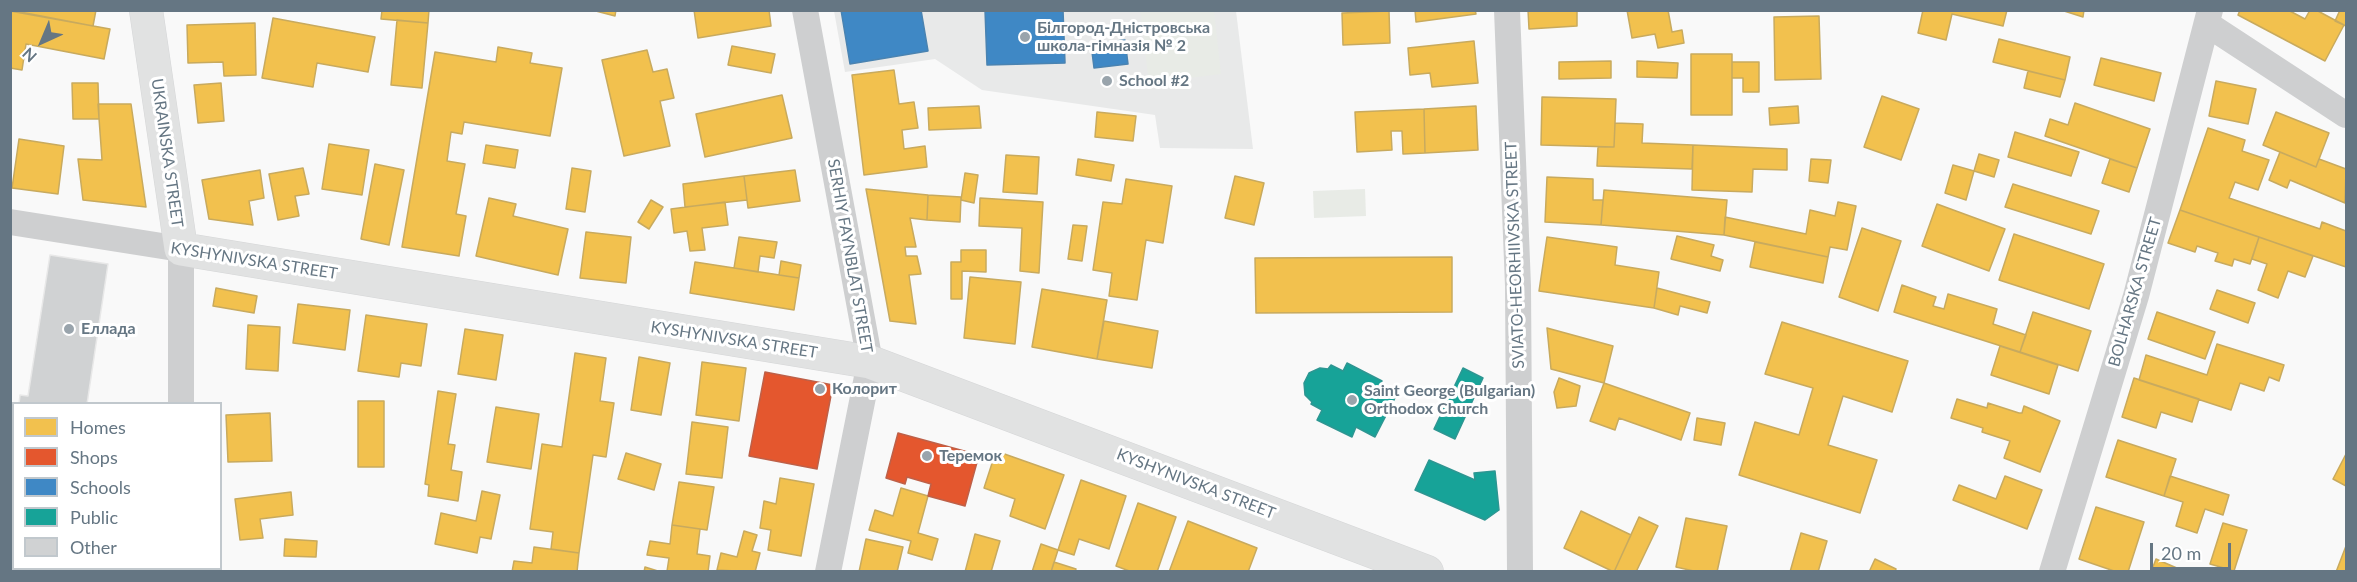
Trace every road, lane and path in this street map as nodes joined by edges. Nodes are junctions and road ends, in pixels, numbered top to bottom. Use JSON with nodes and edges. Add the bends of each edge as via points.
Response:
{"nodes":[{"id":1,"x":146,"y":10,"type":"edge"},
{"id":2,"x":805,"y":10,"type":"edge"},
{"id":3,"x":1507,"y":10,"type":"edge"},
{"id":4,"x":2209,"y":17,"type":"edge"},
{"id":5,"x":2346,"y":115,"type":"edge"},
{"id":6,"x":10,"y":222,"type":"edge"},
{"id":7,"x":181,"y":249,"type":"junction"},
{"id":8,"x":870,"y":362,"type":"junction"},
{"id":9,"x":181,"y":402,"type":"edge"},
{"id":10,"x":828,"y":572,"type":"edge"},
{"id":11,"x":1427,"y":572,"type":"edge"},
{"id":12,"x":1520,"y":572,"type":"edge"},
{"id":13,"x":2052,"y":572,"type":"edge"}],
"edges":[{"from":1,"to":7,"type":"main road","name":"UKRAINSKA STREET"},
{"from":2,"to":8,"type":"street","name":"SERHIY FAYNBLAT STREET"},
{"from":3,"to":12,"type":"street","name":"SVIATO-HEORHIIVSKA STREET","via":[[1518,286]]},
{"from":4,"to":5,"type":"street"},
{"from":4,"to":13,"type":"street","name":"BOLHARSKA STREET","via":[[2136,296]]},
{"from":6,"to":7,"type":"street","name":"KYSHYNIVSKA STREET"},
{"from":7,"to":8,"type":"main road","name":"KYSHYNIVSKA STREET"},
{"from":7,"to":9,"type":"street","name":"UKRAINSKA STREET"},
{"from":8,"to":10,"type":"street","name":"SERHIY FAYNBLAT STREET"},
{"from":8,"to":11,"type":"main road","name":"KYSHYNIVSKA STREET"}]}
